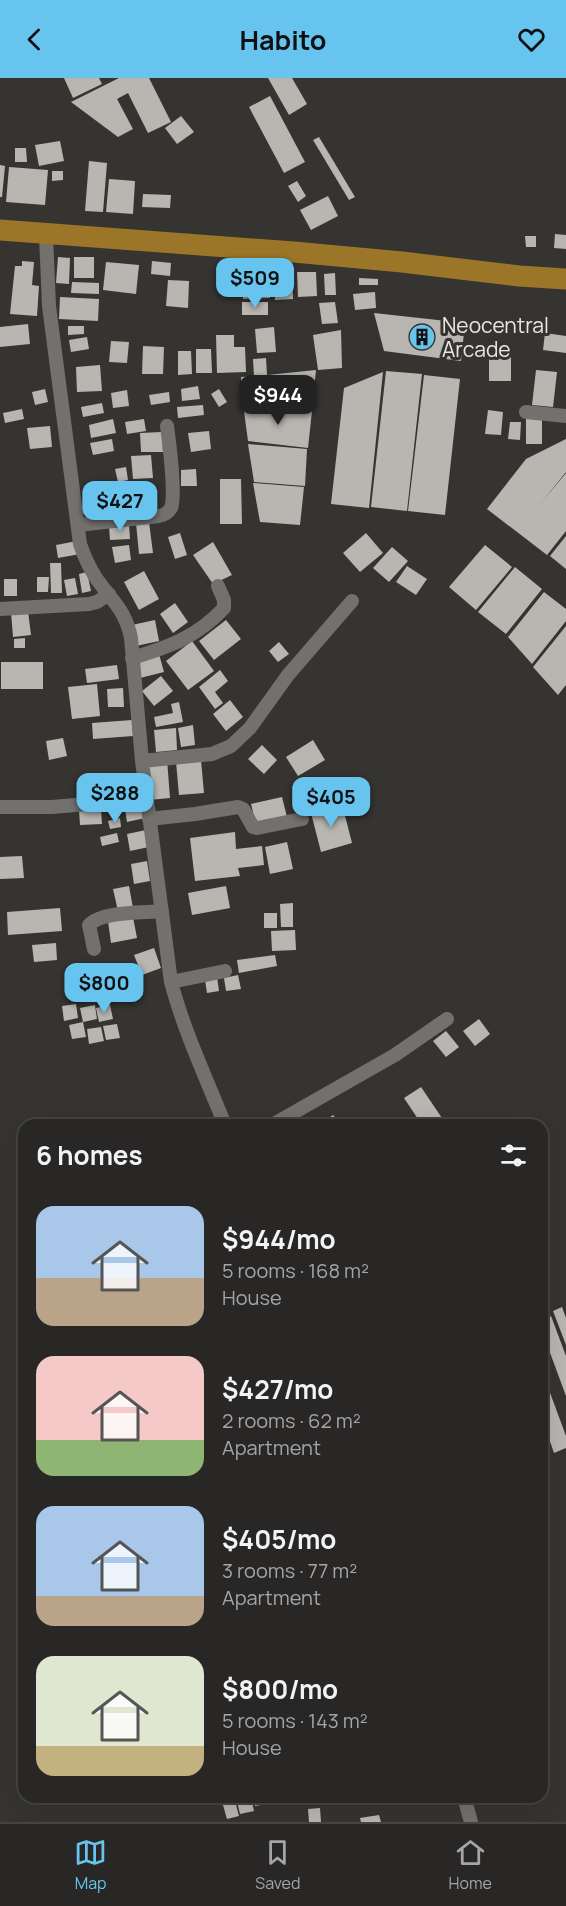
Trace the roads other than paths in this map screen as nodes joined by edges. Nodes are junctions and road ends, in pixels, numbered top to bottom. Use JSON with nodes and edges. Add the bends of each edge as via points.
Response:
{"nodes":[{"id":1,"x":0,"y":230,"type":"edge"},
{"id":2,"x":46,"y":235,"type":"junction"},
{"id":3,"x":566,"y":279,"type":"edge"},
{"id":4,"x":526,"y":412,"type":"dead end"},
{"id":5,"x":566,"y":416,"type":"edge"},
{"id":6,"x":167,"y":426,"type":"dead end"},
{"id":7,"x":78,"y":525,"type":"junction"},
{"id":8,"x":218,"y":586,"type":"dead end"},
{"id":9,"x":109,"y":594,"type":"junction"},
{"id":10,"x":352,"y":601,"type":"dead end"},
{"id":11,"x":0,"y":609,"type":"edge"},
{"id":12,"x":132,"y":658,"type":"junction"},
{"id":13,"x":142,"y":761,"type":"junction"},
{"id":14,"x":147,"y":799,"type":"junction"},
{"id":15,"x":0,"y":807,"type":"edge"},
{"id":16,"x":149,"y":819,"type":"junction"},
{"id":17,"x":302,"y":819,"type":"dead end"},
{"id":18,"x":162,"y":911,"type":"junction"},
{"id":19,"x":94,"y":949,"type":"dead end"},
{"id":20,"x":225,"y":971,"type":"dead end"},
{"id":21,"x":171,"y":982,"type":"junction"},
{"id":22,"x":447,"y":1019,"type":"dead end"},
{"id":23,"x":222,"y":1119,"type":"edge"},
{"id":24,"x":283,"y":1119,"type":"edge"},
{"id":25,"x":466,"y":1803,"type":"edge"},
{"id":26,"x":471,"y":1822,"type":"edge"}],
"edges":[{"from":1,"to":2,"type":"highway"},
{"from":2,"to":3,"type":"highway","via":[[294,252]]},
{"from":2,"to":7,"type":"street","via":[[49,306]]},
{"from":4,"to":5,"type":"street"},
{"from":6,"to":7,"type":"street","via":[[171,508],[159,516]]},
{"from":7,"to":9,"type":"street","via":[[86,560]]},
{"from":8,"to":12,"type":"street","via":[[224,608],[206,626],[169,646]]},
{"from":9,"to":11,"type":"street","via":[[89,604]]},
{"from":9,"to":12,"type":"street","via":[[128,622]]},
{"from":10,"to":13,"type":"street","via":[[288,675],[250,728],[231,746],[212,754]]},
{"from":12,"to":13,"type":"street"},
{"from":13,"to":14,"type":"street"},
{"from":14,"to":15,"type":"street"},
{"from":14,"to":16,"type":"street"},
{"from":16,"to":17,"type":"street","via":[[238,807],[243,808],[257,828]]},
{"from":16,"to":18,"type":"street"},
{"from":18,"to":19,"type":"street","via":[[93,920],[89,925]]},
{"from":18,"to":21,"type":"street"},
{"from":20,"to":21,"type":"street"},
{"from":21,"to":23,"type":"street"},
{"from":22,"to":24,"type":"street","via":[[395,1055]]},
{"from":25,"to":26,"type":"street"}]}
